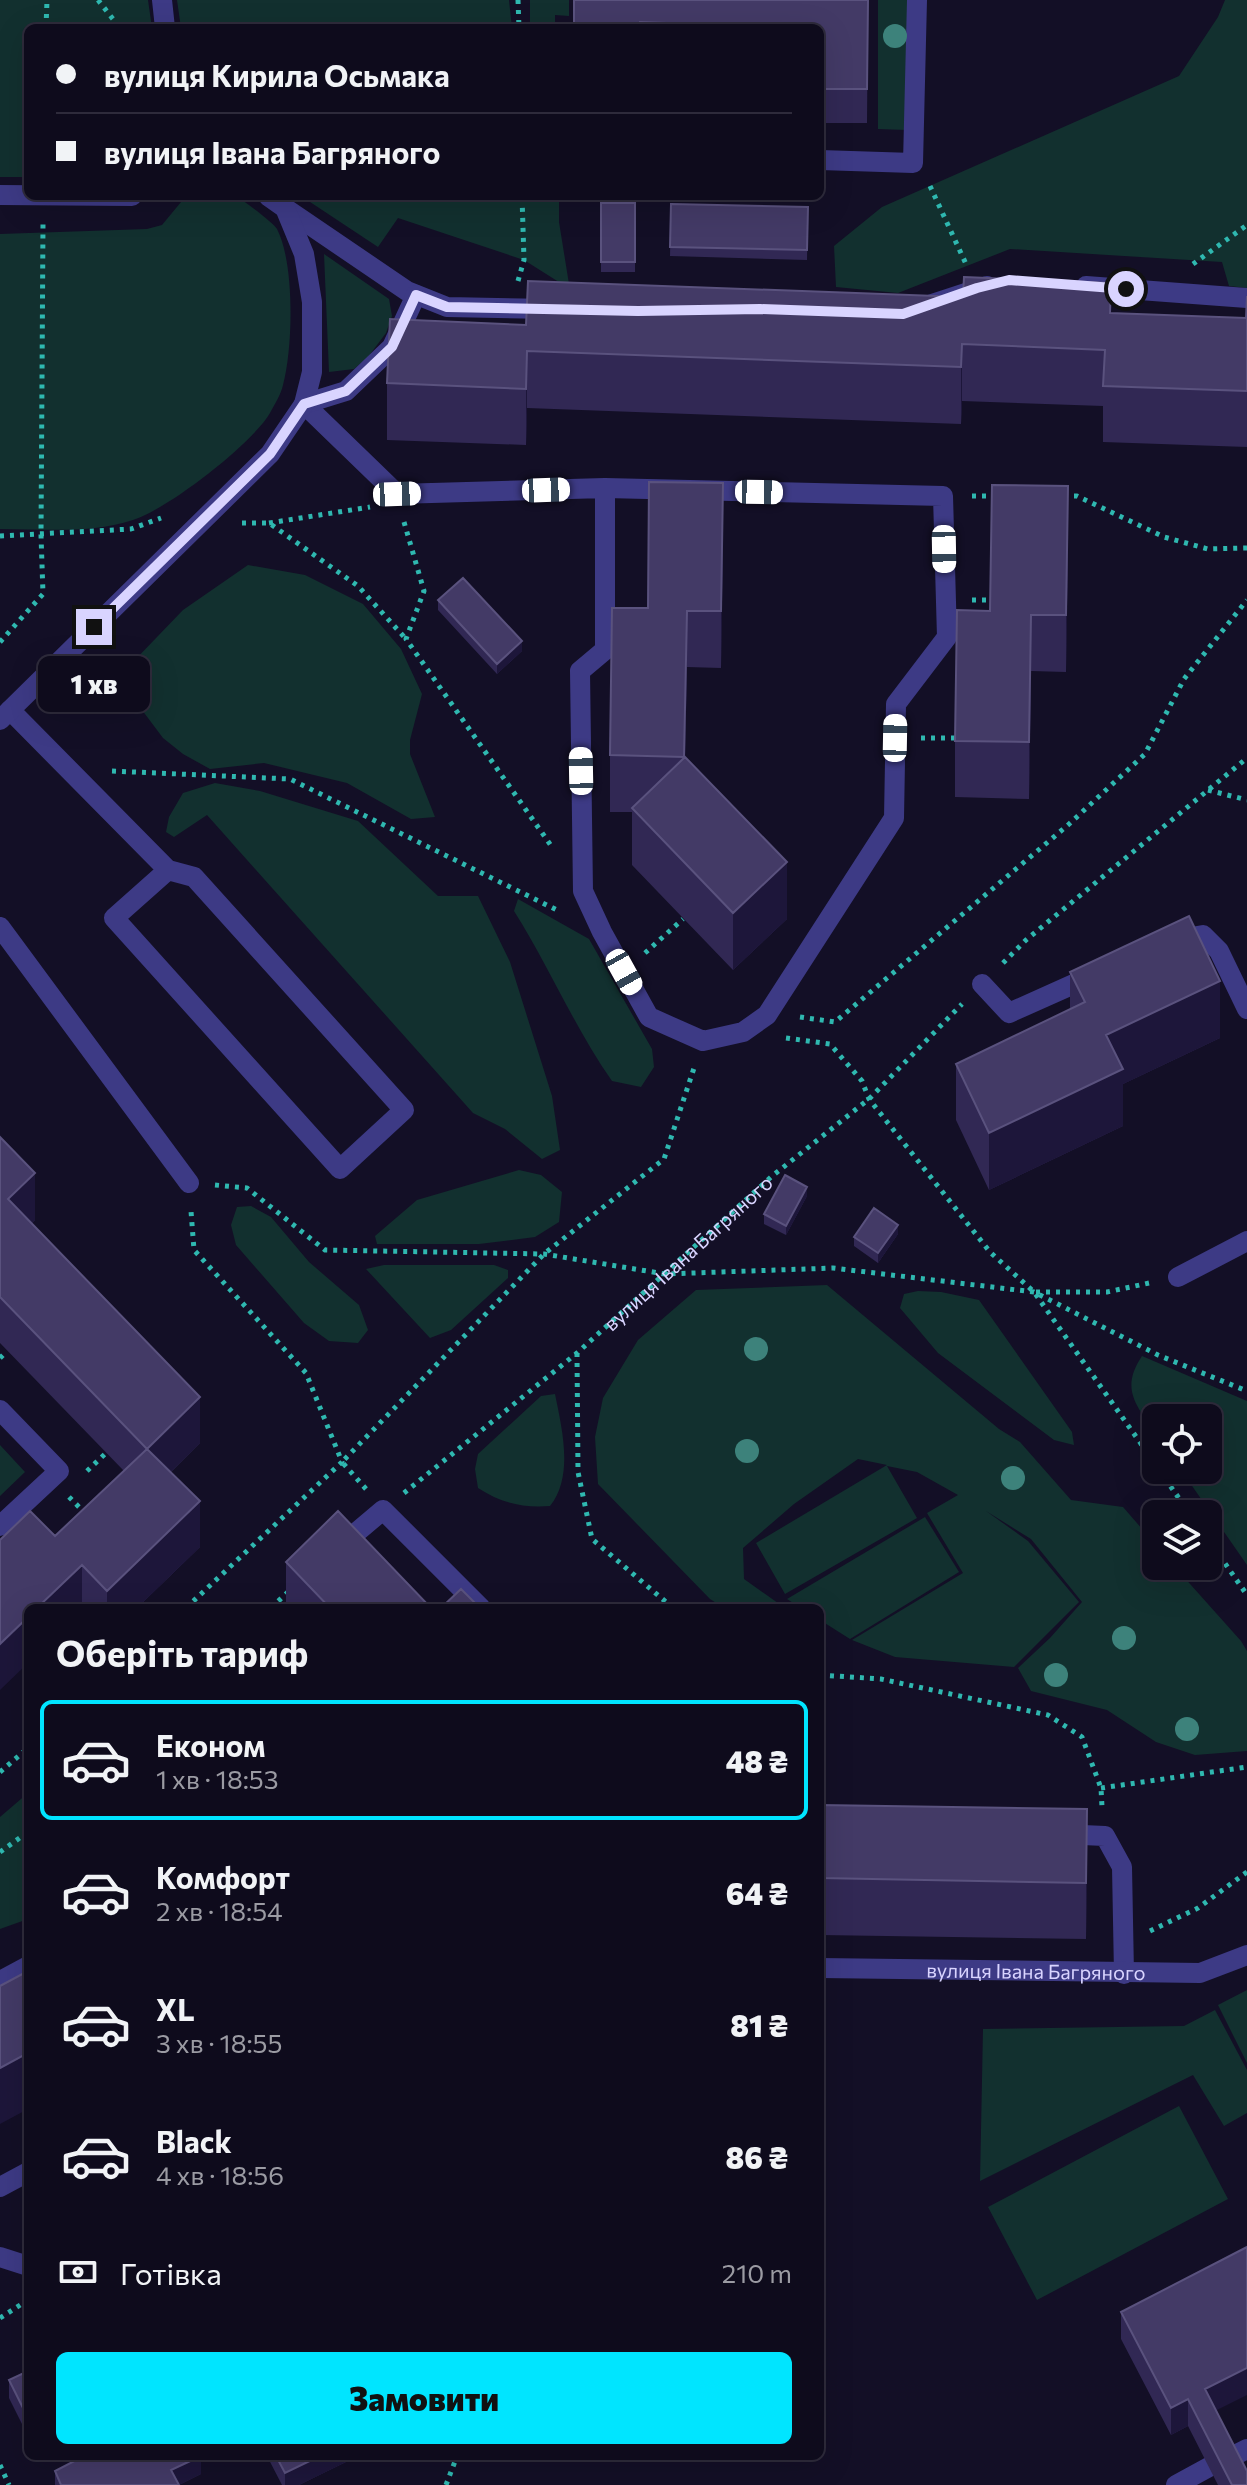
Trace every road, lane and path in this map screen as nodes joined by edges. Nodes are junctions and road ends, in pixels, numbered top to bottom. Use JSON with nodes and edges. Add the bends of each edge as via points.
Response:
{"nodes":[{"id":1,"x":47,"y":0,"type":"edge"},
{"id":2,"x":98,"y":0,"type":"edge"},
{"id":3,"x":162,"y":0,"type":"edge"},
{"id":4,"x":518,"y":0,"type":"edge"},
{"id":5,"x":917,"y":0,"type":"edge"},
{"id":6,"x":46,"y":24,"type":"edge"},
{"id":7,"x":117,"y":24,"type":"edge"},
{"id":8,"x":165,"y":24,"type":"edge"},
{"id":9,"x":519,"y":24,"type":"edge"},
{"id":10,"x":824,"y":160,"type":"edge"},
{"id":11,"x":913,"y":163,"type":"junction"},
{"id":12,"x":0,"y":195,"type":"edge"},
{"id":13,"x":24,"y":196,"type":"edge"},
{"id":14,"x":43,"y":200,"type":"edge"},
{"id":15,"x":522,"y":200,"type":"edge"},
{"id":16,"x":276,"y":202,"type":"edge"},
{"id":17,"x":1247,"y":225,"type":"edge"},
{"id":18,"x":1009,"y":280,"type":"edge"},
{"id":19,"x":1072,"y":285,"type":"edge"},
{"id":20,"x":977,"y":288,"type":"junction"},
{"id":21,"x":1183,"y":293,"type":"junction"},
{"id":22,"x":416,"y":295,"type":"junction"},
{"id":23,"x":1247,"y":298,"type":"edge"},
{"id":24,"x":510,"y":309,"type":"junction"},
{"id":25,"x":566,"y":310,"type":"edge"},
{"id":26,"x":903,"y":314,"type":"edge"},
{"id":27,"x":304,"y":404,"type":"junction"},
{"id":28,"x":605,"y":488,"type":"junction"},
{"id":29,"x":397,"y":494,"type":"junction"},
{"id":30,"x":943,"y":496,"type":"junction"},
{"id":31,"x":1003,"y":496,"type":"edge"},
{"id":32,"x":1062,"y":496,"type":"edge"},
{"id":33,"x":200,"y":523,"type":"junction"},
{"id":34,"x":269,"y":523,"type":"junction"},
{"id":35,"x":41,"y":535,"type":"junction"},
{"id":36,"x":0,"y":536,"type":"edge"},
{"id":37,"x":1247,"y":548,"type":"edge"},
{"id":38,"x":1247,"y":600,"type":"edge"},
{"id":39,"x":406,"y":639,"type":"junction"},
{"id":40,"x":0,"y":642,"type":"edge"},
{"id":41,"x":5,"y":715,"type":"edge"},
{"id":42,"x":1247,"y":758,"type":"edge"},
{"id":43,"x":67,"y":769,"type":"junction"},
{"id":44,"x":1207,"y":790,"type":"junction"},
{"id":45,"x":1247,"y":800,"type":"edge"},
{"id":46,"x":168,"y":870,"type":"junction"},
{"id":47,"x":583,"y":891,"type":"junction"},
{"id":48,"x":683,"y":919,"type":"edge"},
{"id":49,"x":0,"y":927,"type":"edge"},
{"id":50,"x":602,"y":932,"type":"junction"},
{"id":51,"x":1151,"y":950,"type":"edge"},
{"id":52,"x":1109,"y":969,"type":"edge"},
{"id":53,"x":624,"y":972,"type":"junction"},
{"id":54,"x":982,"y":984,"type":"junction"},
{"id":55,"x":1247,"y":1009,"type":"edge"},
{"id":56,"x":768,"y":1013,"type":"junction"},
{"id":57,"x":703,"y":1041,"type":"junction"},
{"id":58,"x":830,"y":1044,"type":"dead end"},
{"id":59,"x":869,"y":1099,"type":"junction"},
{"id":60,"x":189,"y":1183,"type":"junction"},
{"id":61,"x":1247,"y":1241,"type":"edge"},
{"id":62,"x":544,"y":1254,"type":"junction"},
{"id":63,"x":665,"y":1274,"type":"junction"},
{"id":64,"x":1178,"y":1277,"type":"joint"},
{"id":65,"x":1034,"y":1292,"type":"junction"},
{"id":66,"x":7,"y":1351,"type":"edge"},
{"id":67,"x":577,"y":1353,"type":"junction"},
{"id":68,"x":0,"y":1358,"type":"edge"},
{"id":69,"x":1247,"y":1391,"type":"edge"},
{"id":70,"x":0,"y":1410,"type":"edge"},
{"id":71,"x":1142,"y":1445,"type":"edge"},
{"id":72,"x":342,"y":1462,"type":"junction"},
{"id":73,"x":51,"y":1478,"type":"junction"},
{"id":74,"x":383,"y":1510,"type":"junction"},
{"id":75,"x":94,"y":1523,"type":"edge"},
{"id":76,"x":0,"y":1526,"type":"edge"},
{"id":77,"x":1222,"y":1559,"type":"edge"},
{"id":78,"x":310,"y":1571,"type":"joint"},
{"id":79,"x":1247,"y":1595,"type":"edge"},
{"id":80,"x":190,"y":1604,"type":"edge"},
{"id":81,"x":275,"y":1604,"type":"edge"},
{"id":82,"x":477,"y":1604,"type":"edge"},
{"id":83,"x":668,"y":1604,"type":"edge"},
{"id":84,"x":824,"y":1675,"type":"edge"},
{"id":85,"x":24,"y":1751,"type":"edge"},
{"id":86,"x":1247,"y":1767,"type":"edge"},
{"id":87,"x":0,"y":1772,"type":"edge"},
{"id":88,"x":1101,"y":1788,"type":"junction"},
{"id":89,"x":1045,"y":1834,"type":"edge"},
{"id":90,"x":24,"y":1835,"type":"edge"},
{"id":91,"x":1105,"y":1836,"type":"junction"},
{"id":92,"x":0,"y":1852,"type":"edge"},
{"id":93,"x":1247,"y":1872,"type":"edge"},
{"id":94,"x":1124,"y":1943,"type":"junction"},
{"id":95,"x":1247,"y":1955,"type":"edge"},
{"id":96,"x":24,"y":1968,"type":"edge"},
{"id":97,"x":824,"y":1968,"type":"edge"},
{"id":98,"x":1124,"y":1974,"type":"junction"},
{"id":99,"x":0,"y":1981,"type":"edge"},
{"id":100,"x":24,"y":2174,"type":"edge"},
{"id":101,"x":0,"y":2187,"type":"edge"},
{"id":102,"x":0,"y":2257,"type":"edge"},
{"id":103,"x":24,"y":2265,"type":"edge"},
{"id":104,"x":24,"y":2303,"type":"edge"},
{"id":105,"x":0,"y":2318,"type":"edge"},
{"id":106,"x":1247,"y":2449,"type":"edge"},
{"id":107,"x":455,"y":2460,"type":"edge"},
{"id":108,"x":0,"y":2465,"type":"edge"},
{"id":109,"x":9,"y":2485,"type":"edge"},
{"id":110,"x":446,"y":2485,"type":"edge"},
{"id":111,"x":1176,"y":2485,"type":"edge"}],
"edges":[{"from":1,"to":6,"type":"path"},
{"from":2,"to":7,"type":"path"},
{"from":3,"to":8,"type":"street"},
{"from":4,"to":9,"type":"path"},
{"from":5,"to":11,"type":"street"},
{"from":10,"to":11,"type":"street"},
{"from":11,"to":20,"type":"path","via":[[924,173]]},
{"from":12,"to":13,"type":"street"},
{"from":14,"to":35,"type":"path"},
{"from":15,"to":24,"type":"path","via":[[524,260]]},
{"from":16,"to":22,"type":"street"},
{"from":16,"to":27,"type":"street","via":[[304,254],[312,302],[312,372]]},
{"from":17,"to":21,"type":"path","via":[[1185,269]]},
{"from":18,"to":20,"type":"street"},
{"from":19,"to":21,"type":"street"},
{"from":20,"to":26,"type":"street"},
{"from":21,"to":23,"type":"street"},
{"from":22,"to":24,"type":"street","via":[[447,307]]},
{"from":22,"to":27,"type":"street","via":[[392,347],[346,391]]},
{"from":24,"to":25,"type":"street"},
{"from":27,"to":29,"type":"street"},
{"from":27,"to":33,"type":"street","via":[[270,454]]},
{"from":28,"to":29,"type":"street"},
{"from":28,"to":30,"type":"street"},
{"from":28,"to":47,"type":"street","via":[[605,650],[580,671]]},
{"from":29,"to":34,"type":"path","via":[[377,506]]},
{"from":29,"to":39,"type":"path","via":[[424,591]]},
{"from":30,"to":31,"type":"path"},
{"from":30,"to":56,"type":"street","via":[[947,637],[896,704],[894,818]]},
{"from":32,"to":37,"type":"path","via":[[1077,496],[1164,537],[1208,549]]},
{"from":33,"to":34,"type":"path"},
{"from":33,"to":35,"type":"path","via":[[163,517],[131,529]]},
{"from":33,"to":41,"type":"street"},
{"from":34,"to":39,"type":"path","via":[[358,586]]},
{"from":35,"to":36,"type":"path"},
{"from":35,"to":40,"type":"path","via":[[43,594]]},
{"from":38,"to":56,"type":"path","via":[[1184,679],[1145,754],[1068,825],[835,1022]]},
{"from":39,"to":47,"type":"path"},
{"from":41,"to":43,"type":"street"},
{"from":42,"to":44,"type":"path","name":"вулиця Івана Багряного"},
{"from":43,"to":46,"type":"street"},
{"from":43,"to":50,"type":"path","via":[[290,779]]},
{"from":44,"to":45,"type":"path"},
{"from":44,"to":54,"type":"path","name":"вулиця Івана Багряного","via":[[1026,940]]},
{"from":46,"to":46,"type":"street","via":[[114,918],[340,1169],[404,1110],[194,877]]},
{"from":47,"to":50,"type":"street"},
{"from":48,"to":53,"type":"path"},
{"from":49,"to":60,"type":"street"},
{"from":50,"to":53,"type":"street"},
{"from":51,"to":55,"type":"street","via":[[1180,937],[1203,935],[1219,951]]},
{"from":52,"to":54,"type":"street","via":[[1009,1013]]},
{"from":53,"to":57,"type":"street","via":[[649,1017]]},
{"from":54,"to":59,"type":"path","name":"вулиця Івана Багряного"},
{"from":56,"to":57,"type":"street","via":[[743,1032]]},
{"from":57,"to":62,"type":"path","via":[[664,1159]]},
{"from":58,"to":59,"type":"path","via":[[862,1081]]},
{"from":59,"to":63,"type":"path","name":"вулиця Івана Багряного","via":[[771,1177]]},
{"from":59,"to":65,"type":"path","via":[[990,1252]]},
{"from":60,"to":62,"type":"path","via":[[247,1188],[325,1250]]},
{"from":60,"to":72,"type":"path","via":[[194,1250],[306,1373]]},
{"from":61,"to":64,"type":"street"},
{"from":62,"to":63,"type":"path"},
{"from":62,"to":72,"type":"path"},
{"from":63,"to":65,"type":"path","via":[[833,1268]]},
{"from":63,"to":67,"type":"path","name":"вулиця Івана Багряного"},
{"from":64,"to":65,"type":"path","via":[[1107,1292]]},
{"from":65,"to":69,"type":"path","via":[[1158,1355]]},
{"from":65,"to":71,"type":"path"},
{"from":66,"to":68,"type":"path"},
{"from":67,"to":74,"type":"path","name":"вулиця Івана Багряного"},
{"from":67,"to":83,"type":"path","via":[[578,1472],[592,1539]]},
{"from":70,"to":73,"type":"street","via":[[59,1471]]},
{"from":72,"to":80,"type":"path"},
{"from":73,"to":75,"type":"path"},
{"from":73,"to":76,"type":"street"},
{"from":74,"to":78,"type":"street"},
{"from":74,"to":82,"type":"street"},
{"from":77,"to":79,"type":"path"},
{"from":78,"to":81,"type":"path"},
{"from":84,"to":88,"type":"path","via":[[881,1679],[1048,1715],[1082,1737]]},
{"from":85,"to":87,"type":"path"},
{"from":86,"to":88,"type":"path"},
{"from":88,"to":91,"type":"path"},
{"from":89,"to":91,"type":"street"},
{"from":90,"to":92,"type":"path"},
{"from":91,"to":94,"type":"street","via":[[1122,1867]]},
{"from":93,"to":94,"type":"path","via":[[1198,1908]]},
{"from":94,"to":98,"type":"street"},
{"from":95,"to":98,"type":"street","name":"вулиця Івана Багряного","via":[[1200,1973]]},
{"from":96,"to":99,"type":"street"},
{"from":97,"to":98,"type":"street","name":"вулиця Івана Багряного"},
{"from":100,"to":101,"type":"street"},
{"from":102,"to":103,"type":"street"},
{"from":104,"to":105,"type":"path"},
{"from":106,"to":111,"type":"street"},
{"from":107,"to":110,"type":"path"},
{"from":108,"to":109,"type":"path"}]}
